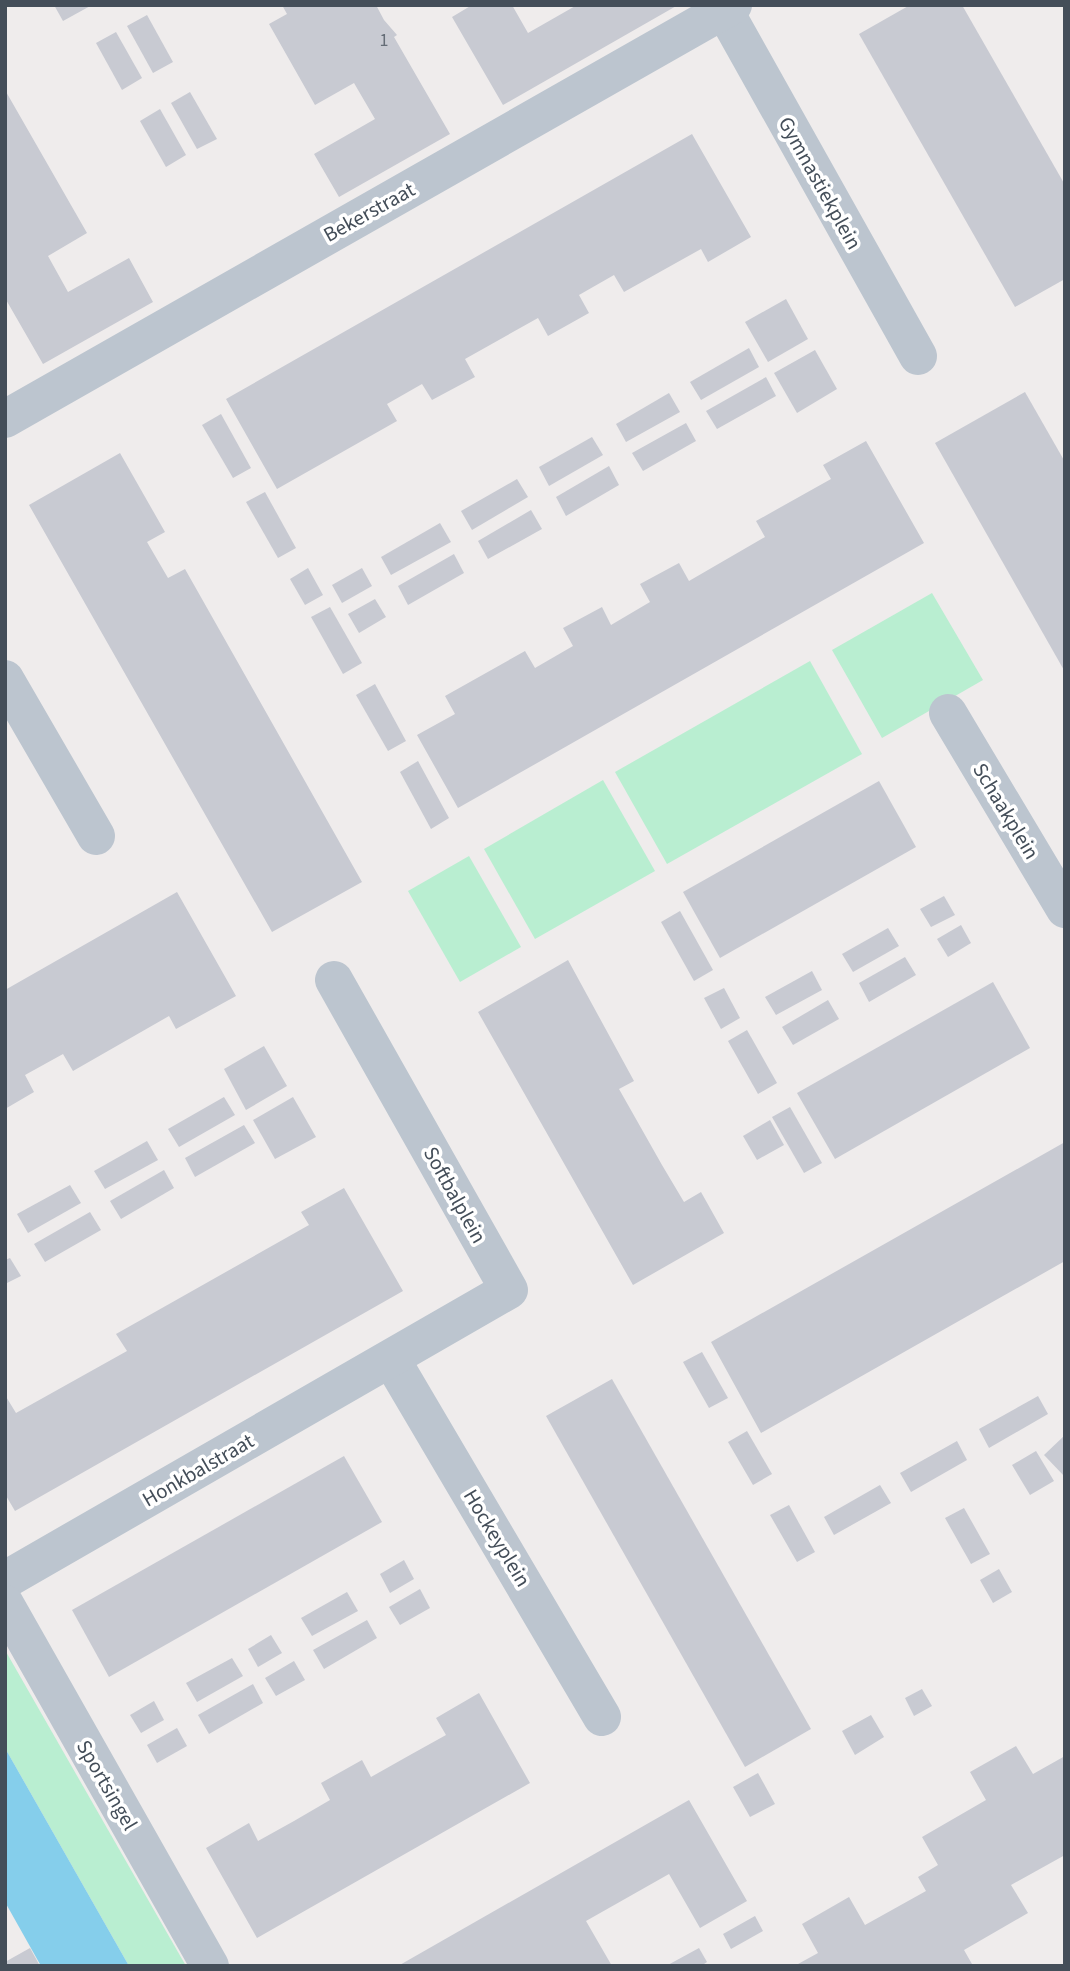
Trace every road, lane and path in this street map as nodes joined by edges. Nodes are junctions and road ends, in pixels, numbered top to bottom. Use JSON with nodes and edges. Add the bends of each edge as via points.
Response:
{"nodes":[{"id":1,"x":729,"y":8,"type":"edge"},
{"id":2,"x":918,"y":356,"type":"dead end"},
{"id":3,"x":5,"y":419,"type":"edge"},
{"id":4,"x":5,"y":679,"type":"edge"},
{"id":5,"x":948,"y":713,"type":"dead end"},
{"id":6,"x":96,"y":836,"type":"dead end"},
{"id":7,"x":1065,"y":909,"type":"edge"},
{"id":8,"x":334,"y":980,"type":"dead end"},
{"id":9,"x":391,"y":1359,"type":"junction"},
{"id":10,"x":5,"y":1580,"type":"edge"},
{"id":11,"x":5,"y":1604,"type":"edge"},
{"id":12,"x":602,"y":1717,"type":"dead end"},
{"id":13,"x":210,"y":1966,"type":"edge"}],
"edges":[{"from":1,"to":2,"type":"street","name":"Gymnastiekplein"},
{"from":1,"to":3,"type":"street","name":"Bekerstraat"},
{"from":4,"to":6,"type":"street"},
{"from":5,"to":7,"type":"street","name":"Schaakplein"},
{"from":8,"to":9,"type":"street","name":"Softbalplein","via":[[509,1290]]},
{"from":9,"to":10,"type":"street","name":"Honkbalstraat"},
{"from":9,"to":12,"type":"street","name":"Hockeyplein"},
{"from":11,"to":13,"type":"street","name":"Sportsingel"}]}
